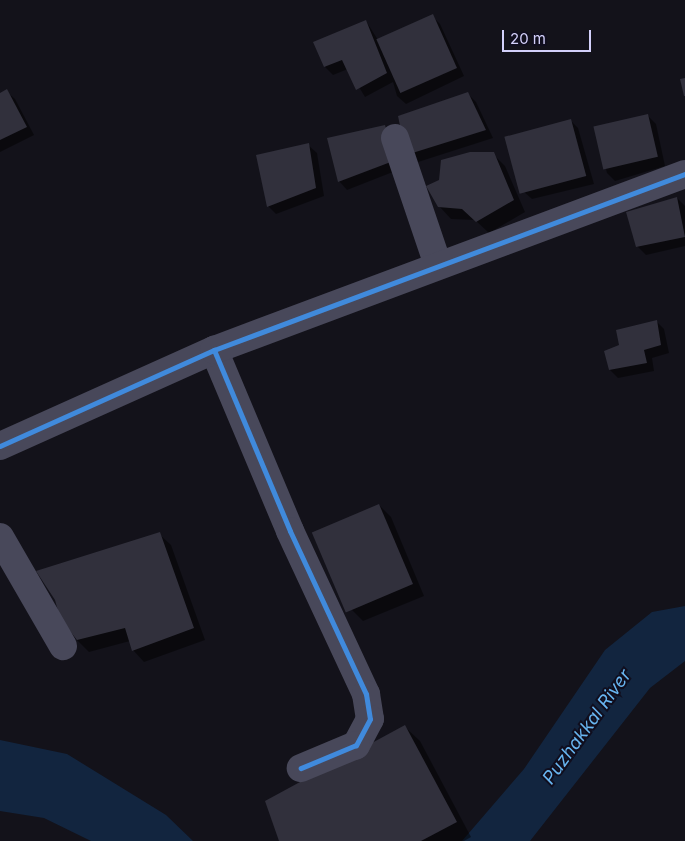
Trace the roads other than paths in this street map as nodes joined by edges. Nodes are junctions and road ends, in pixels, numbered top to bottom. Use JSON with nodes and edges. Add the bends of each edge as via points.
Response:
{"nodes":[{"id":1,"x":394,"y":138,"type":"dead end"},
{"id":2,"x":685,"y":174,"type":"edge"},
{"id":3,"x":438,"y":265,"type":"junction"},
{"id":4,"x":214,"y":350,"type":"junction"},
{"id":5,"x":0,"y":446,"type":"edge"},
{"id":6,"x":0,"y":537,"type":"edge"},
{"id":7,"x":63,"y":646,"type":"dead end"},
{"id":8,"x":301,"y":768,"type":"dead end"}],
"edges":[{"from":1,"to":3,"type":"street"},
{"from":2,"to":3,"type":"street"},
{"from":3,"to":4,"type":"street"},
{"from":4,"to":5,"type":"street"},
{"from":4,"to":8,"type":"street","via":[[290,530],[366,694],[370,719],[356,745]]},
{"from":6,"to":7,"type":"street"}]}
